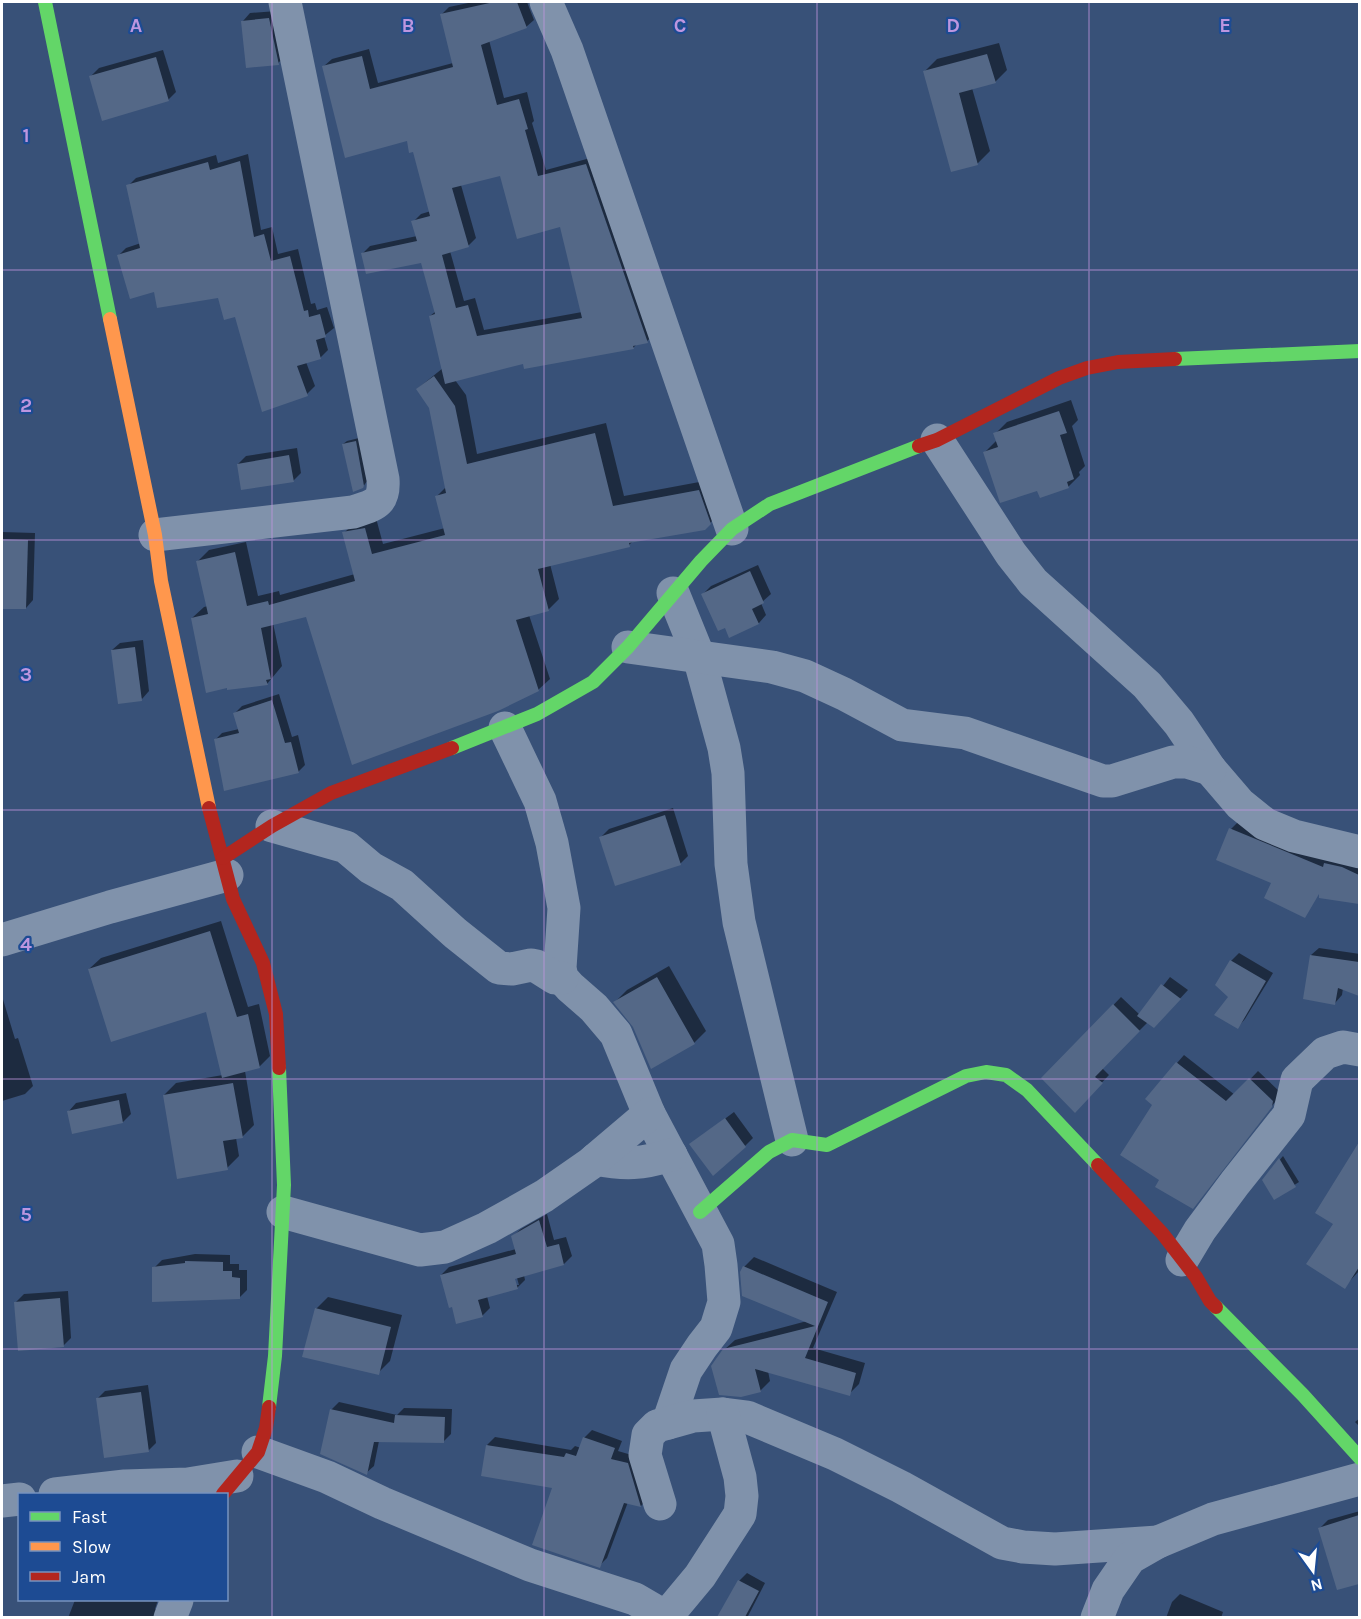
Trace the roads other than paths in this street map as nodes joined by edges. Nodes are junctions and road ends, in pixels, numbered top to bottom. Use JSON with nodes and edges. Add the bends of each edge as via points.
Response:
{"nodes":[{"id":1,"x":45,"y":2,"type":"edge"},
{"id":2,"x":285,"y":2,"type":"edge"},
{"id":3,"x":546,"y":2,"type":"edge"},
{"id":4,"x":1359,"y":351,"type":"edge"},
{"id":5,"x":937,"y":440,"type":"junction"},
{"id":6,"x":732,"y":529,"type":"junction"},
{"id":7,"x":155,"y":535,"type":"junction"},
{"id":8,"x":673,"y":593,"type":"junction"},
{"id":9,"x":628,"y":647,"type":"junction"},
{"id":10,"x":699,"y":657,"type":"junction"},
{"id":11,"x":505,"y":728,"type":"junction"},
{"id":12,"x":1210,"y":769,"type":"junction"},
{"id":13,"x":272,"y":826,"type":"junction"},
{"id":14,"x":1359,"y":852,"type":"edge"},
{"id":15,"x":225,"y":867,"type":"junction"},
{"id":16,"x":2,"y":940,"type":"edge"},
{"id":17,"x":562,"y":978,"type":"junction"},
{"id":18,"x":1359,"y":1050,"type":"edge"},
{"id":19,"x":649,"y":1114,"type":"junction"},
{"id":20,"x":792,"y":1140,"type":"junction"},
{"id":21,"x":671,"y":1155,"type":"junction"},
{"id":22,"x":596,"y":1159,"type":"junction"},
{"id":23,"x":283,"y":1212,"type":"junction"},
{"id":24,"x":700,"y":1212,"type":"junction"},
{"id":25,"x":1182,"y":1260,"type":"junction"},
{"id":26,"x":723,"y":1414,"type":"junction"},
{"id":27,"x":668,"y":1423,"type":"junction"},
{"id":28,"x":1359,"y":1458,"type":"edge"},
{"id":29,"x":240,"y":1474,"type":"edge"},
{"id":30,"x":1359,"y":1479,"type":"edge"},
{"id":31,"x":64,"y":1493,"type":"edge"},
{"id":32,"x":18,"y":1499,"type":"edge"},
{"id":33,"x":2,"y":1501,"type":"edge"},
{"id":34,"x":660,"y":1504,"type":"dead end"},
{"id":35,"x":1158,"y":1542,"type":"junction"},
{"id":36,"x":176,"y":1601,"type":"edge"},
{"id":37,"x":170,"y":1617,"type":"edge"},
{"id":38,"x":663,"y":1617,"type":"edge"},
{"id":39,"x":1097,"y":1617,"type":"edge"}],
"edges":[{"from":1,"to":7,"type":"street"},
{"from":2,"to":7,"type":"street","via":[[383,479],[382,496],[378,502],[353,512]]},
{"from":3,"to":6,"type":"street","via":[[567,50]]},
{"from":4,"to":5,"type":"street","via":[[1118,362],[1087,368],[1059,378]]},
{"from":5,"to":6,"type":"street","via":[[770,504]]},
{"from":5,"to":12,"type":"street","via":[[1033,582],[1147,685]]},
{"from":6,"to":8,"type":"street"},
{"from":7,"to":15,"type":"street","via":[[161,582],[212,823]]},
{"from":8,"to":9,"type":"street"},
{"from":8,"to":10,"type":"street"},
{"from":9,"to":10,"type":"street"},
{"from":9,"to":11,"type":"street","via":[[593,682]]},
{"from":10,"to":12,"type":"street","via":[[805,676],[902,725],[965,733],[1103,781],[1173,762]]},
{"from":10,"to":20,"type":"street","via":[[728,773],[731,864],[739,922]]},
{"from":11,"to":13,"type":"street","via":[[331,793]]},
{"from":11,"to":17,"type":"street","via":[[540,801],[552,843],[564,908]]},
{"from":12,"to":14,"type":"street","via":[[1240,804],[1265,824],[1294,836]]},
{"from":13,"to":15,"type":"street"},
{"from":13,"to":17,"type":"street","via":[[346,847],[371,868],[402,885],[499,968],[531,965]]},
{"from":15,"to":16,"type":"street"},
{"from":15,"to":23,"type":"street","via":[[233,899],[263,963],[276,1014]]},
{"from":17,"to":19,"type":"street","via":[[616,1034]]},
{"from":18,"to":25,"type":"street","via":[[1343,1047],[1324,1053],[1297,1080],[1289,1115],[1200,1230]]},
{"from":19,"to":21,"type":"street"},
{"from":19,"to":22,"type":"street"},
{"from":20,"to":24,"type":"street","via":[[769,1152]]},
{"from":20,"to":25,"type":"street","via":[[827,1145],[966,1076],[986,1072],[1006,1075],[1027,1090],[1080,1144]]},
{"from":21,"to":22,"type":"street","via":[[636,1164]]},
{"from":21,"to":24,"type":"street"},
{"from":22,"to":23,"type":"street","via":[[544,1196],[445,1247],[420,1250]]},
{"from":23,"to":29,"type":"street","via":[[275,1356],[266,1428]]},
{"from":24,"to":27,"type":"street","via":[[718,1244],[724,1302],[716,1328],[686,1370]]},
{"from":25,"to":28,"type":"street","via":[[1210,1301]]},
{"from":26,"to":27,"type":"street"},
{"from":26,"to":35,"type":"street","via":[[747,1417],[835,1454],[1002,1543],[1055,1549]]},
{"from":26,"to":38,"type":"street","via":[[740,1477],[740,1514],[700,1576]]},
{"from":27,"to":34,"type":"street","via":[[657,1426],[648,1435],[645,1455]]},
{"from":29,"to":31,"type":"street","via":[[188,1484]]},
{"from":29,"to":38,"type":"street","via":[[327,1477],[530,1565],[635,1599]]},
{"from":30,"to":35,"type":"street","via":[[1213,1520]]},
{"from":32,"to":33,"type":"street"},
{"from":35,"to":39,"type":"street","via":[[1130,1558],[1108,1590]]},
{"from":36,"to":37,"type":"street"}]}
